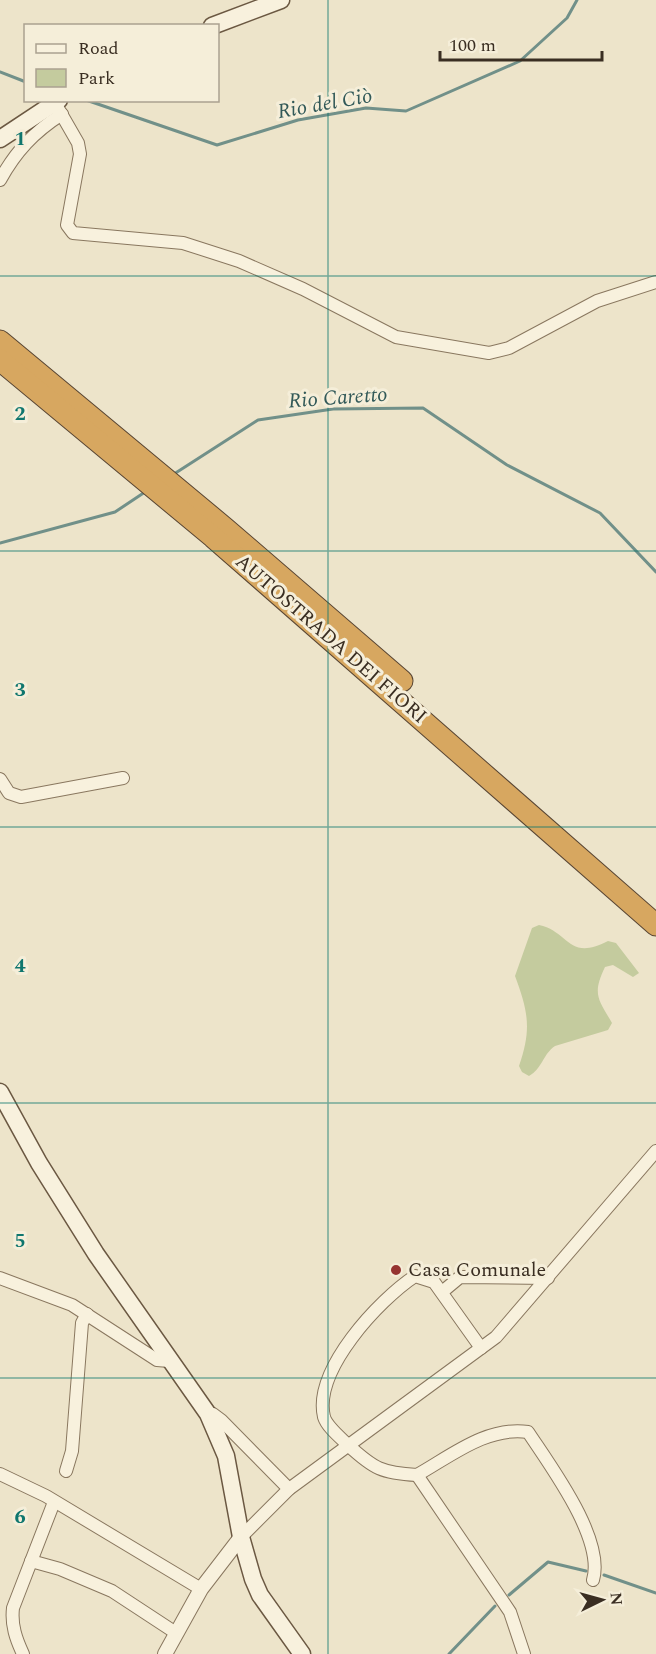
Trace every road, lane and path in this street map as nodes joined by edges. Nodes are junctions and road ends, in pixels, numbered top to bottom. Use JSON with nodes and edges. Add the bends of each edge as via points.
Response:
{"nodes":[{"id":1,"x":281,"y":0,"type":"edge"},
{"id":2,"x":217,"y":24,"type":"edge"},
{"id":3,"x":59,"y":106,"type":"edge"},
{"id":4,"x":0,"y":139,"type":"edge"},
{"id":5,"x":0,"y":180,"type":"edge"},
{"id":6,"x":656,"y":282,"type":"edge"},
{"id":7,"x":0,"y":341,"type":"edge"},
{"id":8,"x":0,"y":360,"type":"edge"},
{"id":9,"x":123,"y":778,"type":"dead end"},
{"id":10,"x":0,"y":779,"type":"edge"},
{"id":11,"x":656,"y":906,"type":"edge"},
{"id":12,"x":656,"y":925,"type":"edge"},
{"id":13,"x":0,"y":1092,"type":"edge"},
{"id":14,"x":656,"y":1151,"type":"edge"},
{"id":15,"x":0,"y":1278,"type":"edge"},
{"id":16,"x":548,"y":1278,"type":"junction"},
{"id":17,"x":442,"y":1292,"type":"junction"},
{"id":18,"x":87,"y":1314,"type":"junction"},
{"id":19,"x":481,"y":1348,"type":"junction"},
{"id":20,"x":169,"y":1361,"type":"junction"},
{"id":21,"x":208,"y":1414,"type":"junction"},
{"id":22,"x":348,"y":1445,"type":"junction"},
{"id":23,"x":66,"y":1472,"type":"dead end"},
{"id":24,"x":0,"y":1474,"type":"edge"},
{"id":25,"x":417,"y":1475,"type":"junction"},
{"id":26,"x":289,"y":1489,"type":"junction"},
{"id":27,"x":54,"y":1502,"type":"junction"},
{"id":28,"x":241,"y":1538,"type":"junction"},
{"id":29,"x":31,"y":1561,"type":"junction"},
{"id":30,"x":593,"y":1580,"type":"dead end"},
{"id":31,"x":201,"y":1589,"type":"junction"},
{"id":32,"x":176,"y":1633,"type":"junction"},
{"id":33,"x":23,"y":1654,"type":"edge"},
{"id":34,"x":165,"y":1654,"type":"edge"},
{"id":35,"x":302,"y":1654,"type":"edge"},
{"id":36,"x":524,"y":1654,"type":"edge"}],
"edges":[{"from":1,"to":2,"type":"main road"},
{"from":3,"to":4,"type":"main road"},
{"from":3,"to":5,"type":"street","via":[[21,147]]},
{"from":3,"to":6,"type":"street","via":[[80,154],[67,225],[73,233],[183,243],[239,261],[396,337],[489,353],[509,348],[597,301]]},
{"from":7,"to":11,"type":"highway","name":"AUTOSTRADA DEI FIORI","via":[[308,599]]},
{"from":8,"to":12,"type":"highway","name":"AUTOSTRADA DEI FIORI","via":[[283,597]]},
{"from":9,"to":10,"type":"street","via":[[21,797],[9,793]]},
{"from":13,"to":20,"type":"main road","via":[[64,1203]]},
{"from":14,"to":16,"type":"street"},
{"from":15,"to":18,"type":"street"},
{"from":16,"to":17,"type":"street","via":[[460,1277]]},
{"from":16,"to":19,"type":"street","via":[[509,1325]]},
{"from":17,"to":19,"type":"street"},
{"from":17,"to":22,"type":"street","via":[[434,1282],[416,1276],[397,1288],[329,1372],[324,1419]]},
{"from":18,"to":20,"type":"street","via":[[157,1360]]},
{"from":18,"to":23,"type":"street","via":[[82,1323],[72,1452]]},
{"from":19,"to":22,"type":"street"},
{"from":20,"to":21,"type":"main road"},
{"from":21,"to":26,"type":"street","via":[[221,1420]]},
{"from":21,"to":28,"type":"main road","via":[[226,1456]]},
{"from":22,"to":25,"type":"street","via":[[387,1474]]},
{"from":22,"to":26,"type":"street"},
{"from":24,"to":27,"type":"street"},
{"from":25,"to":30,"type":"street","via":[[471,1442],[515,1430],[528,1432],[579,1511],[597,1562]]},
{"from":25,"to":36,"type":"street","via":[[510,1612]]},
{"from":26,"to":28,"type":"street"},
{"from":27,"to":29,"type":"street"},
{"from":27,"to":31,"type":"street"},
{"from":28,"to":31,"type":"street"},
{"from":28,"to":35,"type":"main road","via":[[260,1595]]},
{"from":29,"to":32,"type":"street","via":[[112,1591]]},
{"from":29,"to":33,"type":"street","via":[[18,1591],[12,1620]]},
{"from":31,"to":32,"type":"street"},
{"from":32,"to":34,"type":"street"}]}
